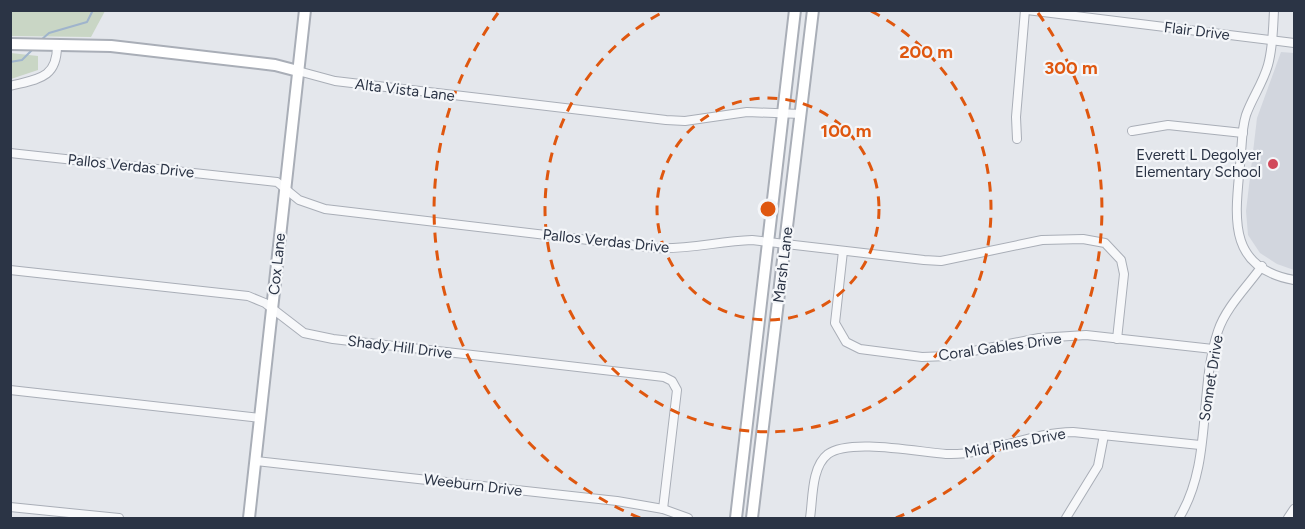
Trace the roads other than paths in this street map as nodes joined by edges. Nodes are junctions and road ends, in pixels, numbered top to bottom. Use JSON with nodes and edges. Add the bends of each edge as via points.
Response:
{"nodes":[{"id":1,"x":305,"y":10,"type":"edge"},
{"id":2,"x":795,"y":10,"type":"edge"},
{"id":3,"x":813,"y":10,"type":"edge"},
{"id":4,"x":1026,"y":10,"type":"edge"},
{"id":5,"x":1274,"y":10,"type":"edge"},
{"id":6,"x":1272,"y":40,"type":"junction"},
{"id":7,"x":1294,"y":43,"type":"edge"},
{"id":8,"x":10,"y":44,"type":"edge"},
{"id":9,"x":54,"y":46,"type":"junction"},
{"id":10,"x":298,"y":70,"type":"junction"},
{"id":11,"x":10,"y":86,"type":"edge"},
{"id":12,"x":785,"y":113,"type":"junction"},
{"id":13,"x":801,"y":114,"type":"junction"},
{"id":14,"x":1132,"y":131,"type":"dead end"},
{"id":15,"x":1243,"y":133,"type":"junction"},
{"id":16,"x":1017,"y":139,"type":"dead end"},
{"id":17,"x":10,"y":153,"type":"edge"},
{"id":18,"x":285,"y":189,"type":"junction"},
{"id":19,"x":770,"y":242,"type":"junction"},
{"id":20,"x":786,"y":244,"type":"junction"},
{"id":21,"x":843,"y":251,"type":"junction"},
{"id":22,"x":1262,"y":266,"type":"junction"},
{"id":23,"x":10,"y":270,"type":"edge"},
{"id":24,"x":1294,"y":280,"type":"edge"},
{"id":25,"x":272,"y":310,"type":"junction"},
{"id":26,"x":1117,"y":339,"type":"junction"},
{"id":27,"x":1213,"y":349,"type":"junction"},
{"id":28,"x":10,"y":390,"type":"edge"},
{"id":29,"x":260,"y":418,"type":"junction"},
{"id":30,"x":1104,"y":435,"type":"junction"},
{"id":31,"x":1200,"y":445,"type":"junction"},
{"id":32,"x":256,"y":460,"type":"junction"},
{"id":33,"x":10,"y":507,"type":"edge"},
{"id":34,"x":663,"y":509,"type":"junction"},
{"id":35,"x":1294,"y":509,"type":"edge"},
{"id":36,"x":119,"y":519,"type":"edge"},
{"id":37,"x":249,"y":519,"type":"edge"},
{"id":38,"x":688,"y":519,"type":"edge"},
{"id":39,"x":736,"y":519,"type":"edge"},
{"id":40,"x":752,"y":519,"type":"edge"},
{"id":41,"x":810,"y":519,"type":"edge"},
{"id":42,"x":1066,"y":519,"type":"edge"},
{"id":43,"x":1179,"y":519,"type":"edge"},
{"id":44,"x":1288,"y":519,"type":"edge"}],
"edges":[{"from":1,"to":10,"type":"main road","name":"Cox Lane"},
{"from":2,"to":12,"type":"main road","name":"Marsh Lane"},
{"from":3,"to":13,"type":"main road","name":"Marsh Lane"},
{"from":4,"to":6,"type":"street","name":"Flair Drive"},
{"from":4,"to":16,"type":"street"},
{"from":5,"to":6,"type":"street"},
{"from":6,"to":7,"type":"street","name":"Flair Drive"},
{"from":6,"to":15,"type":"street","via":[[1263,81],[1248,110]]},
{"from":8,"to":9,"type":"main road","name":"Alta Vista Lane"},
{"from":9,"to":10,"type":"main road","name":"Alta Vista Lane","via":[[111,46]]},
{"from":9,"to":11,"type":"street","via":[[55,66],[48,74]]},
{"from":10,"to":12,"type":"street","name":"Alta Vista Lane","via":[[335,81],[666,120],[747,112]]},
{"from":10,"to":18,"type":"main road","name":"Cox Lane"},
{"from":12,"to":13,"type":"street","name":"Alta Vista Lane"},
{"from":12,"to":19,"type":"main road","name":"Marsh Lane"},
{"from":13,"to":20,"type":"main road","name":"Marsh Lane"},
{"from":14,"to":15,"type":"street","via":[[1168,125]]},
{"from":15,"to":22,"type":"street","via":[[1235,222],[1248,256]]},
{"from":17,"to":18,"type":"street","name":"Pallos Verdas Drive","via":[[277,182]]},
{"from":18,"to":19,"type":"street","name":"Pallos Verdas Drive","via":[[299,200],[325,209],[656,248],[685,248],[727,240]]},
{"from":18,"to":25,"type":"main road","name":"Cox Lane"},
{"from":19,"to":20,"type":"street","name":"Pallos Verdas Drive"},
{"from":19,"to":39,"type":"main road","name":"Marsh Lane"},
{"from":20,"to":21,"type":"street","name":"Pallos Verdas Drive"},
{"from":20,"to":40,"type":"main road","name":"Marsh Lane"},
{"from":21,"to":26,"type":"street","name":"Pallos Verdas Drive","via":[[941,261],[1042,240],[1105,243],[1121,260],[1124,274]]},
{"from":21,"to":26,"type":"street","name":"Coral Gables Drive","via":[[835,323],[846,342],[860,349],[948,357],[1039,338],[1086,335]]},
{"from":22,"to":24,"type":"street","via":[[1275,275]]},
{"from":22,"to":27,"type":"street","name":"Sonnet Drive","via":[[1230,308]]},
{"from":23,"to":25,"type":"street","name":"Shady Hill Drive","via":[[248,296]]},
{"from":25,"to":29,"type":"main road","name":"Cox Lane"},
{"from":25,"to":34,"type":"street","name":"Shady Hill Drive","via":[[304,333],[333,339],[672,381],[677,390]]},
{"from":26,"to":27,"type":"street","name":"Coral Gables Drive"},
{"from":27,"to":31,"type":"street","name":"Sonnet Drive"},
{"from":28,"to":29,"type":"street"},
{"from":29,"to":32,"type":"main road","name":"Cox Lane"},
{"from":30,"to":31,"type":"street","name":"Mid Pines Drive"},
{"from":30,"to":41,"type":"street","name":"Mid Pines Drive","via":[[1055,432],[974,452],[949,454],[858,447],[835,449],[825,455],[817,468]]},
{"from":30,"to":42,"type":"street","via":[[1098,466]]},
{"from":31,"to":43,"type":"street","name":"Sonnet Drive","via":[[1197,476]]},
{"from":32,"to":34,"type":"street","name":"Weeburn Drive"},
{"from":32,"to":37,"type":"main road","name":"Cox Lane"},
{"from":33,"to":36,"type":"street"},
{"from":34,"to":38,"type":"street","name":"Weeburn Drive"},
{"from":35,"to":44,"type":"street"}]}
